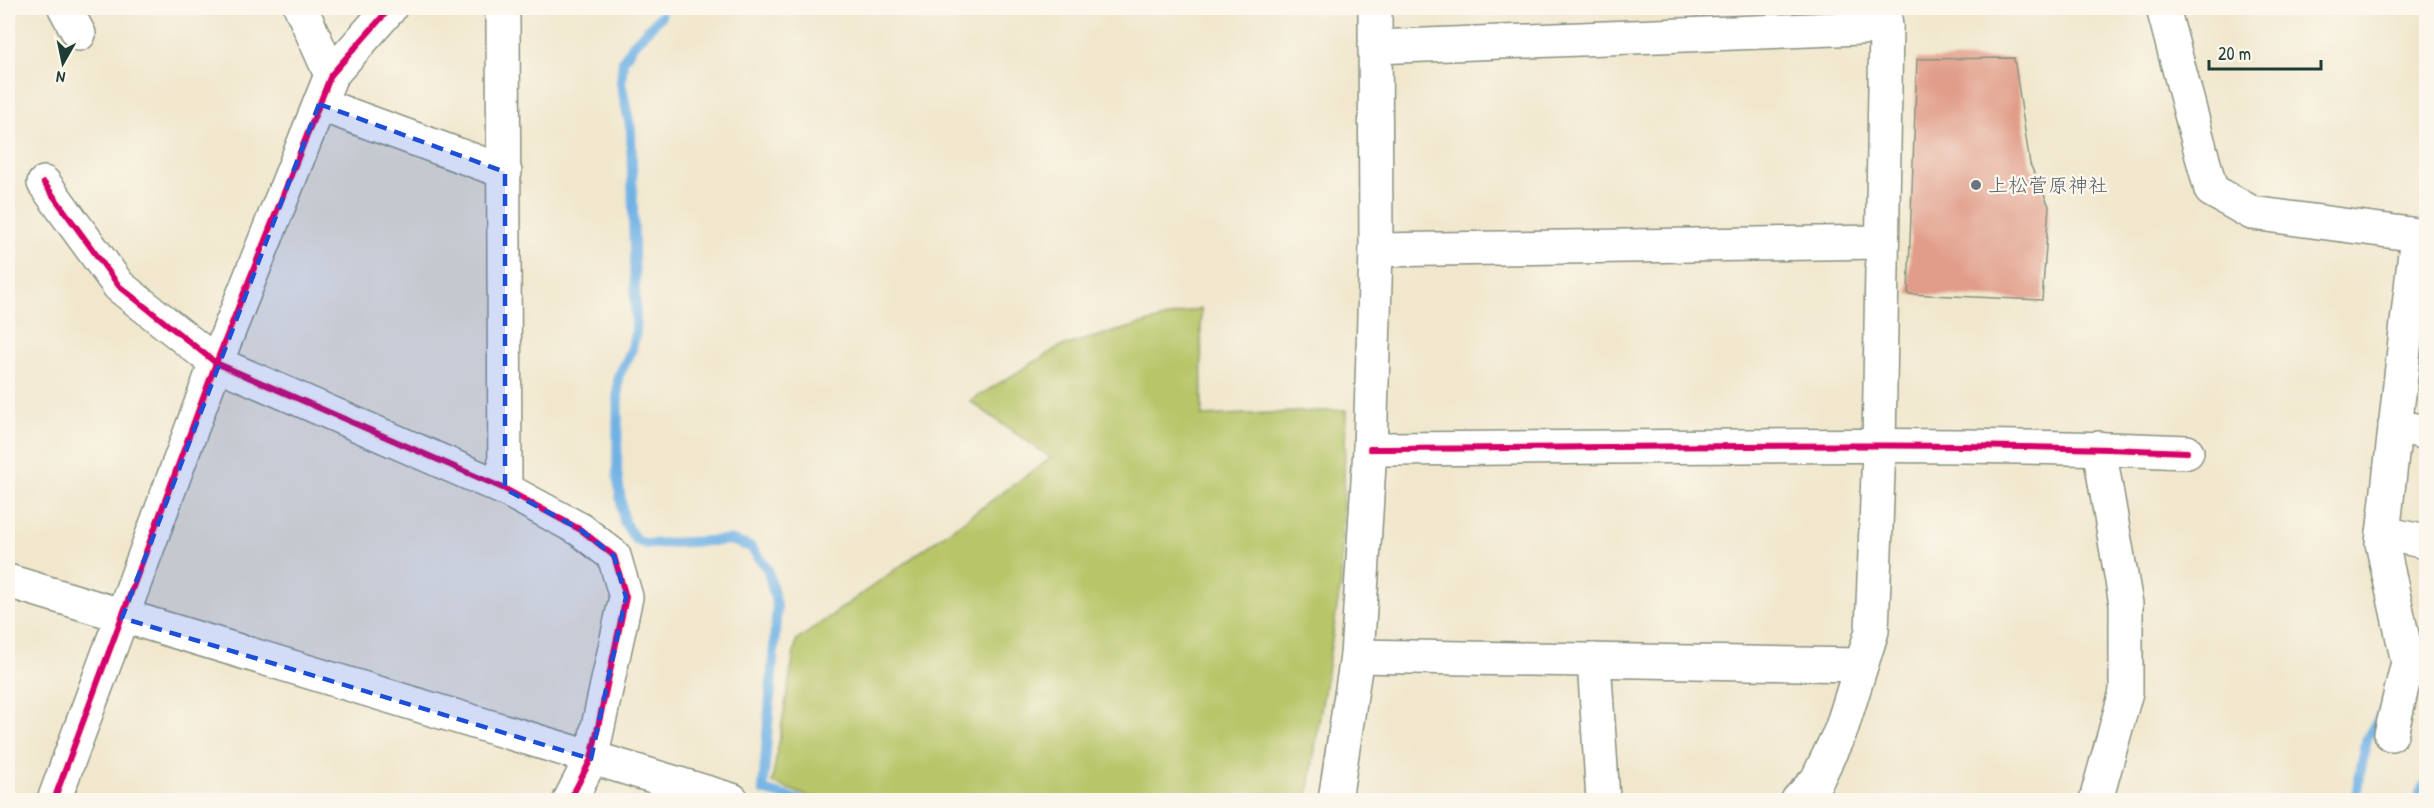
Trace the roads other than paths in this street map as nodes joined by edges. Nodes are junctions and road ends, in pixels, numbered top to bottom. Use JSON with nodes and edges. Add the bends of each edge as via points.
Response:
{"nodes":[{"id":1,"x":301,"y":8,"type":"edge"},
{"id":2,"x":390,"y":8,"type":"edge"},
{"id":3,"x":500,"y":8,"type":"edge"},
{"id":4,"x":1375,"y":8,"type":"edge"},
{"id":5,"x":2163,"y":8,"type":"edge"},
{"id":6,"x":1885,"y":17,"type":"edge"},
{"id":7,"x":1375,"y":46,"type":"junction"},
{"id":8,"x":326,"y":89,"type":"junction"},
{"id":9,"x":505,"y":172,"type":"junction"},
{"id":10,"x":44,"y":183,"type":"dead end"},
{"id":11,"x":2422,"y":236,"type":"edge"},
{"id":12,"x":1882,"y":242,"type":"junction"},
{"id":13,"x":1376,"y":250,"type":"junction"},
{"id":14,"x":216,"y":363,"type":"junction"},
{"id":15,"x":2396,"y":425,"type":"junction"},
{"id":16,"x":2427,"y":433,"type":"edge"},
{"id":17,"x":1879,"y":447,"type":"junction"},
{"id":18,"x":2099,"y":448,"type":"junction"},
{"id":19,"x":1370,"y":449,"type":"junction"},
{"id":20,"x":2187,"y":452,"type":"dead end"},
{"id":21,"x":505,"y":489,"type":"junction"},
{"id":22,"x":2383,"y":533,"type":"junction"},
{"id":23,"x":2427,"y":542,"type":"edge"},
{"id":24,"x":8,"y":581,"type":"edge"},
{"id":25,"x":122,"y":618,"type":"junction"},
{"id":26,"x":1357,"y":656,"type":"junction"},
{"id":27,"x":1594,"y":660,"type":"junction"},
{"id":28,"x":1862,"y":665,"type":"junction"},
{"id":29,"x":2391,"y":734,"type":"dead end"},
{"id":30,"x":591,"y":759,"type":"junction"},
{"id":31,"x":54,"y":801,"type":"edge"},
{"id":32,"x":570,"y":801,"type":"edge"},
{"id":33,"x":732,"y":801,"type":"edge"},
{"id":34,"x":1335,"y":801,"type":"edge"},
{"id":35,"x":1603,"y":801,"type":"edge"},
{"id":36,"x":1798,"y":801,"type":"edge"},
{"id":37,"x":2096,"y":801,"type":"edge"}],
"edges":[{"from":1,"to":8,"type":"street"},
{"from":2,"to":8,"type":"street"},
{"from":3,"to":9,"type":"street","via":[[504,19]]},
{"from":4,"to":7,"type":"street"},
{"from":5,"to":11,"type":"street","via":[[2211,190],[2252,213]]},
{"from":6,"to":7,"type":"street"},
{"from":6,"to":12,"type":"street"},
{"from":7,"to":13,"type":"street"},
{"from":8,"to":9,"type":"street"},
{"from":8,"to":14,"type":"street"},
{"from":9,"to":21,"type":"street"},
{"from":10,"to":14,"type":"street","via":[[119,286]]},
{"from":11,"to":15,"type":"street"},
{"from":12,"to":13,"type":"street"},
{"from":12,"to":17,"type":"street"},
{"from":13,"to":19,"type":"street"},
{"from":14,"to":21,"type":"street"},
{"from":14,"to":25,"type":"street"},
{"from":15,"to":16,"type":"street"},
{"from":15,"to":22,"type":"street"},
{"from":17,"to":18,"type":"street"},
{"from":17,"to":19,"type":"street"},
{"from":17,"to":28,"type":"street","via":[[1872,631]]},
{"from":18,"to":20,"type":"street"},
{"from":18,"to":37,"type":"street","via":[[2126,604],[2126,692]]},
{"from":19,"to":26,"type":"street"},
{"from":21,"to":30,"type":"street","via":[[581,530],[614,556],[626,597]]},
{"from":22,"to":23,"type":"street"},
{"from":22,"to":29,"type":"street","via":[[2409,662]]},
{"from":24,"to":25,"type":"street"},
{"from":25,"to":30,"type":"street"},
{"from":25,"to":31,"type":"street"},
{"from":26,"to":27,"type":"street"},
{"from":26,"to":34,"type":"street"},
{"from":27,"to":28,"type":"street"},
{"from":27,"to":35,"type":"street"},
{"from":28,"to":36,"type":"street","via":[[1841,730],[1817,780]]},
{"from":30,"to":32,"type":"street"},
{"from":30,"to":33,"type":"street"}]}
